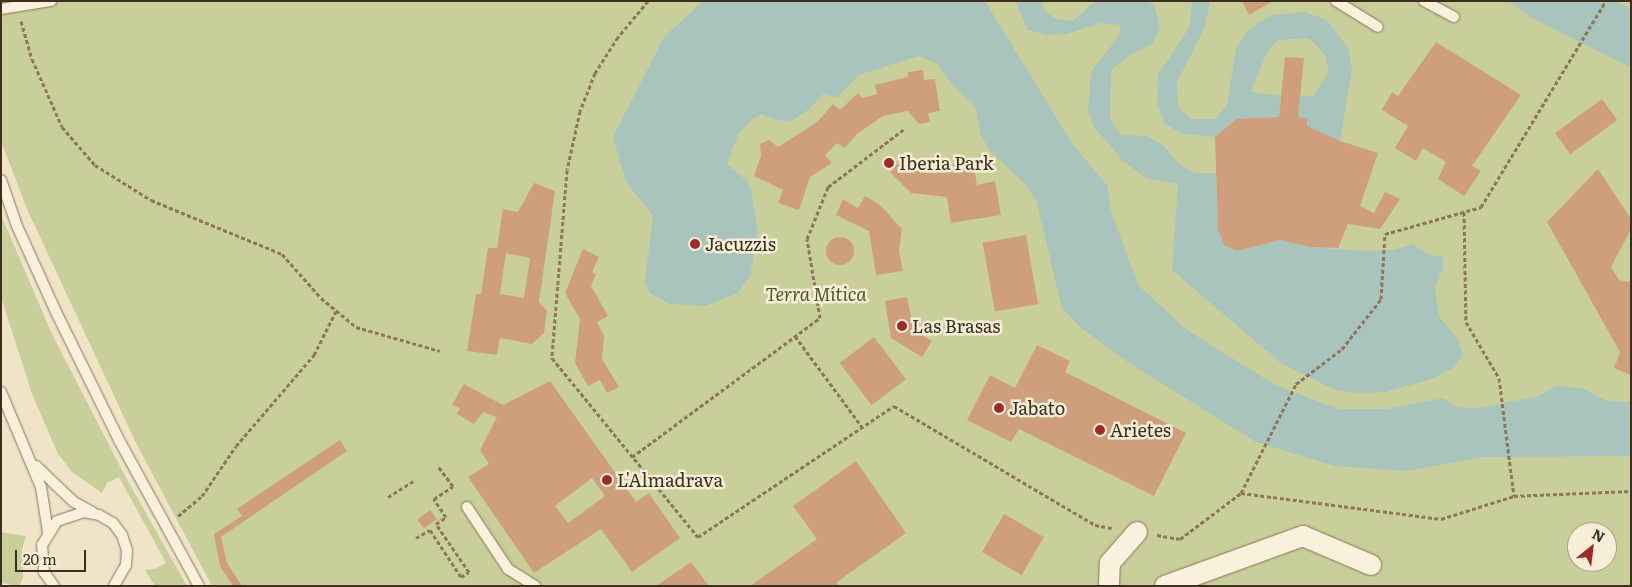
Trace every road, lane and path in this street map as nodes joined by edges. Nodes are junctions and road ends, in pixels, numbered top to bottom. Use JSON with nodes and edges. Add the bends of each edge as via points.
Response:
{"nodes":[{"id":1,"x":51,"y":1,"type":"edge"},
{"id":2,"x":648,"y":1,"type":"edge"},
{"id":3,"x":1336,"y":1,"type":"edge"},
{"id":4,"x":1424,"y":1,"type":"edge"},
{"id":5,"x":1606,"y":1,"type":"edge"},
{"id":6,"x":16,"y":6,"type":"junction"},
{"id":7,"x":1,"y":9,"type":"edge"},
{"id":8,"x":1454,"y":17,"type":"dead end"},
{"id":9,"x":1378,"y":27,"type":"dead end"},
{"id":10,"x":904,"y":129,"type":"dead end"},
{"id":11,"x":1,"y":180,"type":"edge"},
{"id":12,"x":1464,"y":212,"type":"junction"},
{"id":13,"x":336,"y":311,"type":"junction"},
{"id":14,"x":795,"y":336,"type":"junction"},
{"id":15,"x":440,"y":351,"type":"dead end"},
{"id":16,"x":1,"y":392,"type":"edge"},
{"id":17,"x":862,"y":428,"type":"junction"},
{"id":18,"x":632,"y":457,"type":"junction"},
{"id":19,"x":32,"y":462,"type":"junction"},
{"id":20,"x":437,"y":465,"type":"dead end"},
{"id":21,"x":414,"y":480,"type":"dead end"},
{"id":22,"x":1631,"y":490,"type":"edge"},
{"id":23,"x":1241,"y":493,"type":"junction"},
{"id":24,"x":1514,"y":496,"type":"junction"},
{"id":25,"x":388,"y":497,"type":"dead end"},
{"id":26,"x":467,"y":507,"type":"dead end"},
{"id":27,"x":100,"y":515,"type":"junction"},
{"id":28,"x":165,"y":523,"type":"junction"},
{"id":29,"x":48,"y":532,"type":"junction"},
{"id":30,"x":1137,"y":532,"type":"junction"},
{"id":31,"x":416,"y":538,"type":"dead end"},
{"id":32,"x":126,"y":565,"type":"junction"},
{"id":33,"x":1371,"y":565,"type":"dead end"},
{"id":34,"x":54,"y":586,"type":"edge"},
{"id":35,"x":114,"y":586,"type":"edge"},
{"id":36,"x":125,"y":586,"type":"edge"},
{"id":37,"x":199,"y":586,"type":"edge"},
{"id":38,"x":535,"y":586,"type":"edge"},
{"id":39,"x":1109,"y":586,"type":"edge"},
{"id":40,"x":1165,"y":586,"type":"edge"}],
"edges":[{"from":1,"to":6,"type":"lane"},
{"from":2,"to":18,"type":"path","via":[[618,37],[595,73],[580,111],[567,170],[552,358]]},
{"from":3,"to":9,"type":"lane"},
{"from":4,"to":8,"type":"lane"},
{"from":5,"to":12,"type":"path","via":[[1481,208]]},
{"from":6,"to":7,"type":"lane"},
{"from":6,"to":13,"type":"path","via":[[32,60],[62,127],[95,165],[151,200],[282,254]]},
{"from":10,"to":14,"type":"path","via":[[828,187],[807,239],[820,318]]},
{"from":11,"to":28,"type":"lane","via":[[17,226],[56,312]]},
{"from":12,"to":23,"type":"path","via":[[1385,234],[1381,299],[1342,349],[1296,384]]},
{"from":12,"to":24,"type":"path","via":[[1466,322],[1500,378]]},
{"from":13,"to":15,"type":"path","via":[[356,328]]},
{"from":13,"to":28,"type":"path","via":[[314,355],[236,446],[202,496],[183,513]]},
{"from":14,"to":17,"type":"path"},
{"from":14,"to":18,"type":"path"},
{"from":16,"to":19,"type":"lane"},
{"from":17,"to":18,"type":"path","via":[[698,537]]},
{"from":17,"to":30,"type":"path","via":[[894,406],[1095,525]]},
{"from":19,"to":27,"type":"lane","via":[[74,502]]},
{"from":19,"to":29,"type":"lane","via":[[41,487]]},
{"from":20,"to":31,"type":"path","via":[[453,486],[434,499],[446,517],[436,524],[469,572],[461,577],[430,530]]},
{"from":21,"to":25,"type":"path"},
{"from":22,"to":24,"type":"path"},
{"from":23,"to":24,"type":"path","via":[[1440,519]]},
{"from":23,"to":30,"type":"path","via":[[1180,538]]},
{"from":26,"to":38,"type":"lane","via":[[508,569]]},
{"from":27,"to":29,"type":"lane","via":[[84,512],[69,515],[57,521]]},
{"from":27,"to":32,"type":"lane","via":[[113,523],[122,535],[127,550]]},
{"from":28,"to":37,"type":"lane"},
{"from":29,"to":34,"type":"lane","via":[[41,559],[44,572]]},
{"from":30,"to":39,"type":"street","via":[[1110,563]]},
{"from":32,"to":35,"type":"lane"},
{"from":32,"to":36,"type":"lane"},
{"from":33,"to":40,"type":"street","via":[[1303,536]]}]}
